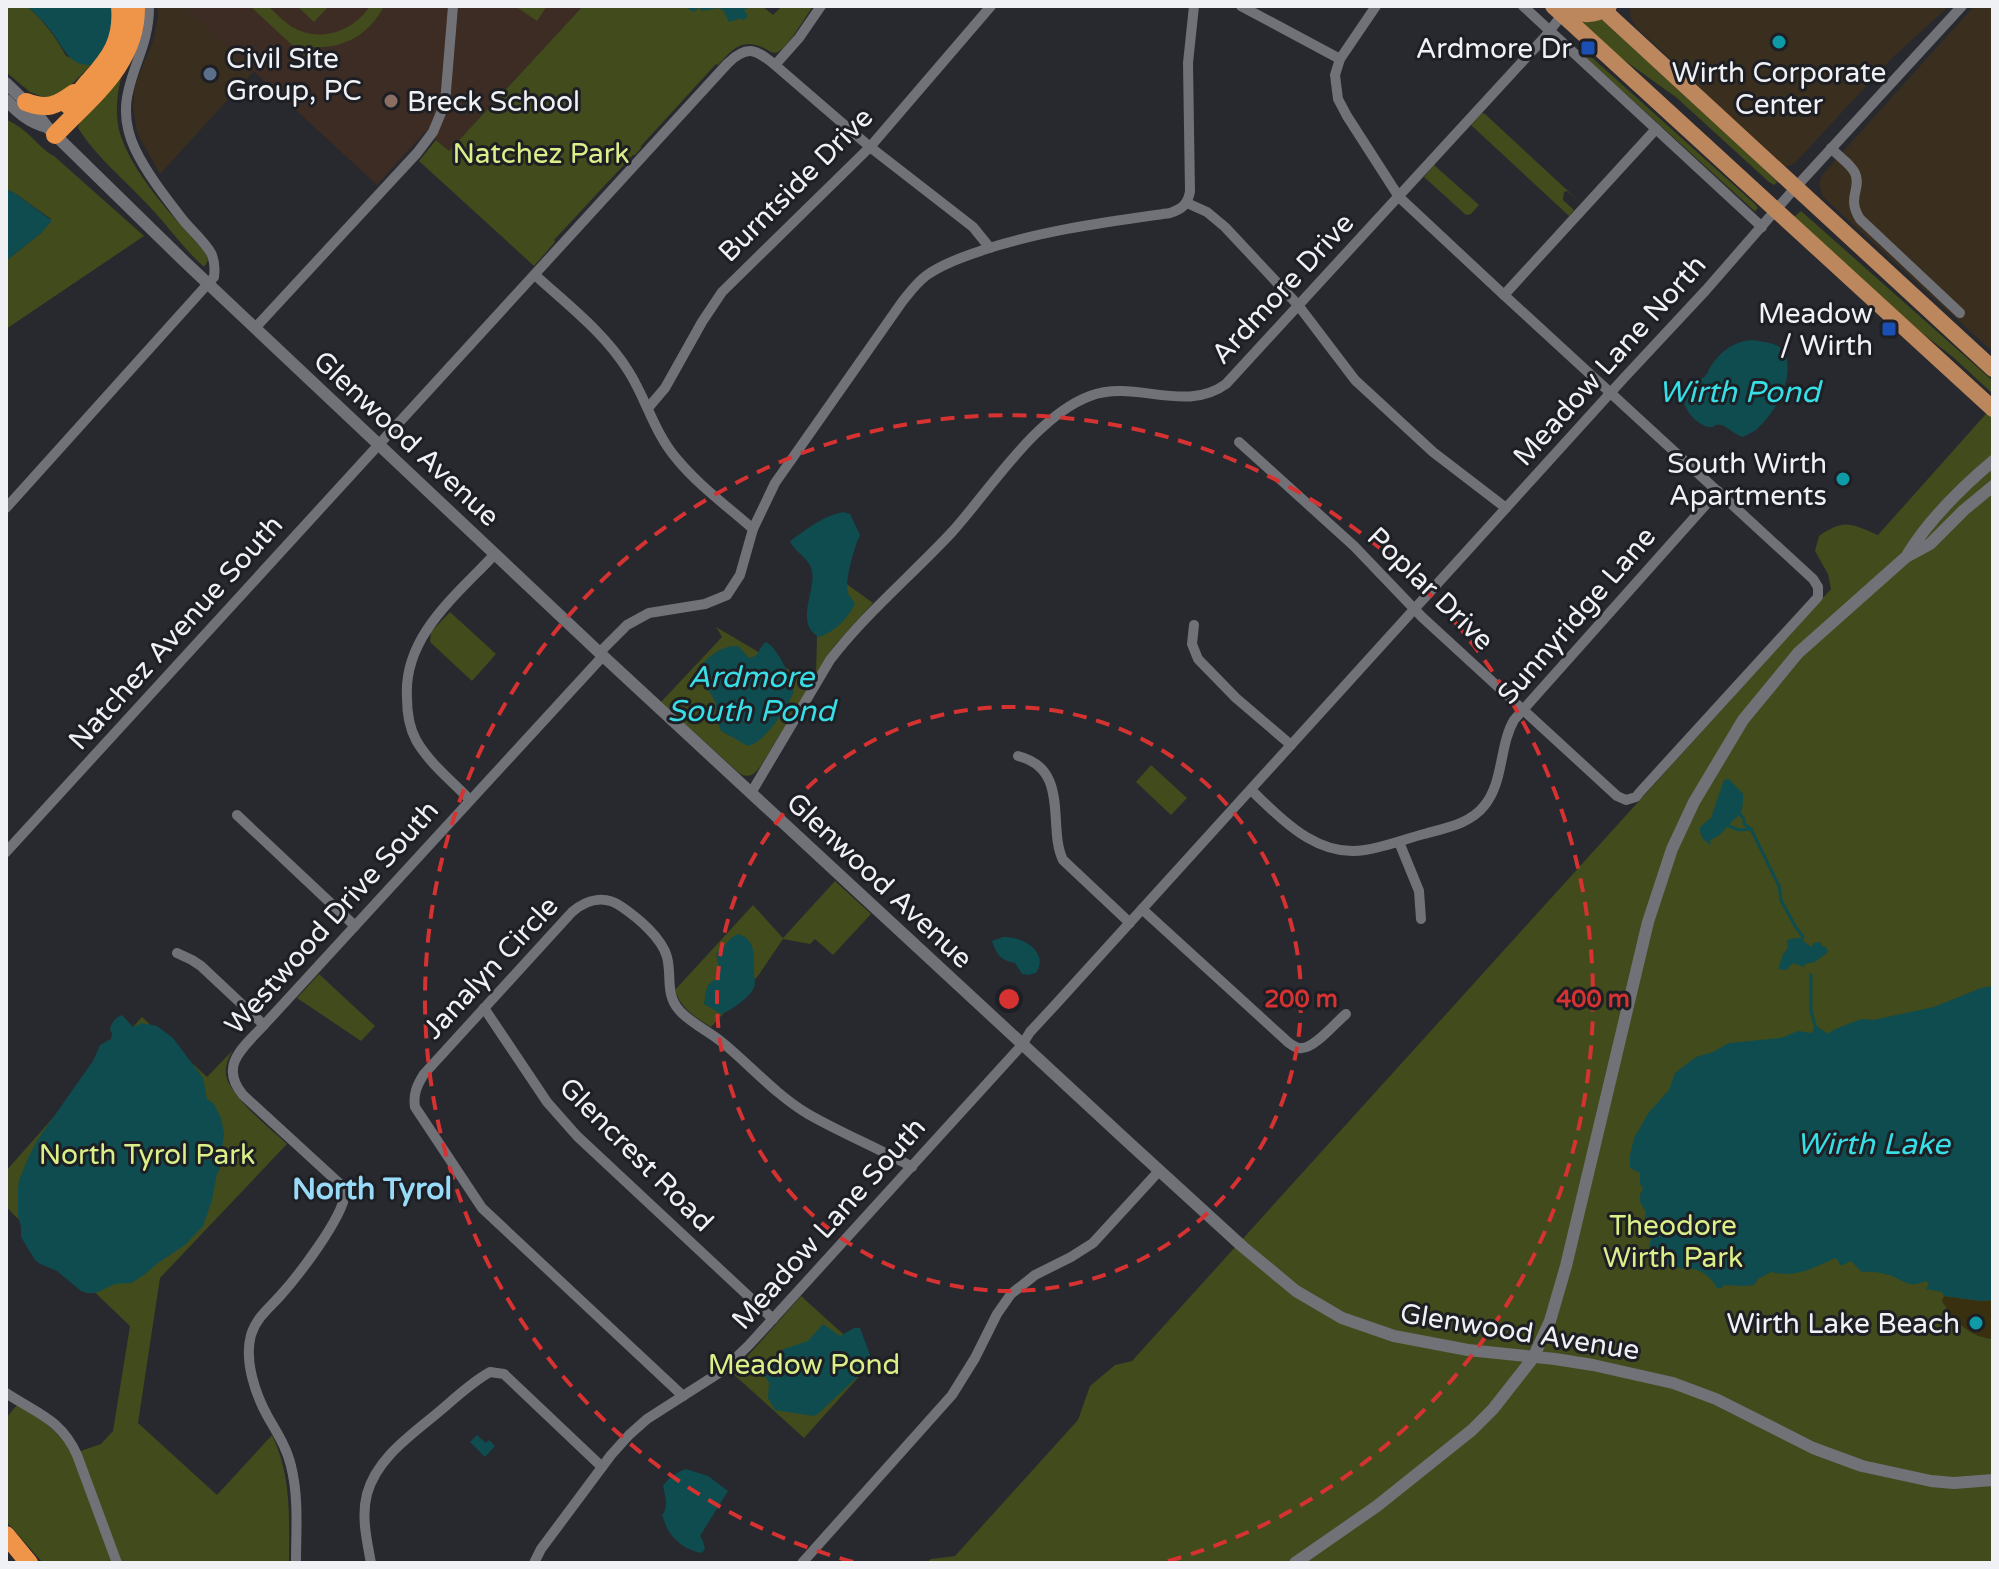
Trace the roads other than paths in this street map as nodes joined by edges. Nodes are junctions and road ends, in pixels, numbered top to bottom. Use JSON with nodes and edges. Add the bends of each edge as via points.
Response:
{"nodes":[{"id":1,"x":120,"y":6,"type":"edge"},
{"id":2,"x":136,"y":6,"type":"edge"},
{"id":3,"x":149,"y":6,"type":"edge"},
{"id":4,"x":453,"y":6,"type":"edge"},
{"id":5,"x":821,"y":6,"type":"edge"},
{"id":6,"x":991,"y":6,"type":"edge"},
{"id":7,"x":1194,"y":6,"type":"edge"},
{"id":8,"x":1241,"y":6,"type":"edge"},
{"id":9,"x":1376,"y":6,"type":"edge"},
{"id":10,"x":1523,"y":6,"type":"edge"},
{"id":11,"x":1962,"y":6,"type":"edge"},
{"id":12,"x":1604,"y":7,"type":"edge"},
{"id":13,"x":1560,"y":9,"type":"edge"},
{"id":14,"x":1550,"y":31,"type":"junction"},
{"id":15,"x":1340,"y":59,"type":"junction"},
{"id":16,"x":775,"y":65,"type":"junction"},
{"id":17,"x":6,"y":83,"type":"edge"},
{"id":18,"x":6,"y":100,"type":"edge"},
{"id":19,"x":26,"y":102,"type":"junction"},
{"id":20,"x":62,"y":112,"type":"junction"},
{"id":21,"x":1656,"y":129,"type":"junction"},
{"id":22,"x":51,"y":131,"type":"junction"},
{"id":23,"x":870,"y":147,"type":"junction"},
{"id":24,"x":1831,"y":148,"type":"junction"},
{"id":25,"x":1795,"y":188,"type":"junction"},
{"id":26,"x":1399,"y":197,"type":"junction"},
{"id":27,"x":1187,"y":203,"type":"junction"},
{"id":28,"x":1776,"y":212,"type":"junction"},
{"id":29,"x":1762,"y":227,"type":"junction"},
{"id":30,"x":990,"y":248,"type":"junction"},
{"id":31,"x":535,"y":275,"type":"junction"},
{"id":32,"x":209,"y":285,"type":"junction"},
{"id":33,"x":1504,"y":295,"type":"junction"},
{"id":34,"x":1298,"y":305,"type":"junction"},
{"id":35,"x":1960,"y":313,"type":"dead end"},
{"id":36,"x":255,"y":328,"type":"junction"},
{"id":37,"x":1993,"y":369,"type":"edge"},
{"id":38,"x":1611,"y":393,"type":"junction"},
{"id":39,"x":648,"y":408,"type":"junction"},
{"id":40,"x":1993,"y":409,"type":"edge"},
{"id":41,"x":1239,"y":442,"type":"dead end"},
{"id":42,"x":379,"y":444,"type":"junction"},
{"id":43,"x":1993,"y":461,"type":"edge"},
{"id":44,"x":1993,"y":486,"type":"edge"},
{"id":45,"x":1718,"y":491,"type":"junction"},
{"id":46,"x":6,"y":508,"type":"edge"},
{"id":47,"x":1506,"y":508,"type":"junction"},
{"id":48,"x":753,"y":529,"type":"junction"},
{"id":49,"x":495,"y":554,"type":"junction"},
{"id":50,"x":1906,"y":557,"type":"junction"},
{"id":51,"x":1415,"y":609,"type":"junction"},
{"id":52,"x":1194,"y":625,"type":"dead end"},
{"id":53,"x":601,"y":655,"type":"junction"},
{"id":54,"x":1523,"y":709,"type":"junction"},
{"id":55,"x":1291,"y":745,"type":"junction"},
{"id":56,"x":1018,"y":756,"type":"dead end"},
{"id":57,"x":1251,"y":790,"type":"junction"},
{"id":58,"x":751,"y":793,"type":"junction"},
{"id":59,"x":470,"y":800,"type":"junction"},
{"id":60,"x":237,"y":815,"type":"dead end"},
{"id":61,"x":1399,"y":842,"type":"junction"},
{"id":62,"x":6,"y":852,"type":"edge"},
{"id":63,"x":1142,"y":909,"type":"junction"},
{"id":64,"x":1421,"y":919,"type":"dead end"},
{"id":65,"x":1130,"y":923,"type":"junction"},
{"id":66,"x":355,"y":926,"type":"junction"},
{"id":67,"x":177,"y":953,"type":"dead end"},
{"id":68,"x":484,"y":1008,"type":"junction"},
{"id":69,"x":1346,"y":1014,"type":"dead end"},
{"id":70,"x":264,"y":1025,"type":"junction"},
{"id":71,"x":1022,"y":1045,"type":"junction"},
{"id":72,"x":912,"y":1167,"type":"junction"},
{"id":73,"x":1159,"y":1171,"type":"junction"},
{"id":74,"x":773,"y":1319,"type":"junction"},
{"id":75,"x":1533,"y":1358,"type":"junction"},
{"id":76,"x":6,"y":1393,"type":"edge"},
{"id":77,"x":683,"y":1396,"type":"junction"},
{"id":78,"x":602,"y":1467,"type":"junction"},
{"id":79,"x":1993,"y":1480,"type":"edge"},
{"id":80,"x":6,"y":1535,"type":"edge"},
{"id":81,"x":6,"y":1544,"type":"edge"},
{"id":82,"x":27,"y":1563,"type":"edge"},
{"id":83,"x":117,"y":1563,"type":"edge"},
{"id":84,"x":296,"y":1563,"type":"edge"},
{"id":85,"x":371,"y":1563,"type":"edge"},
{"id":86,"x":534,"y":1563,"type":"edge"},
{"id":87,"x":802,"y":1563,"type":"edge"},
{"id":88,"x":1295,"y":1563,"type":"edge"}],
"edges":[{"from":1,"to":20,"type":"highway","via":[[116,44]]},
{"from":2,"to":20,"type":"highway","via":[[123,62],[106,82]]},
{"from":3,"to":32,"type":"street","via":[[147,38],[127,91],[126,121],[151,176],[210,252],[215,271]]},
{"from":4,"to":36,"type":"street","via":[[445,103],[433,132]]},
{"from":5,"to":16,"type":"street"},
{"from":6,"to":23,"type":"street","name":"Burntside Drive"},
{"from":7,"to":27,"type":"street"},
{"from":8,"to":15,"type":"street"},
{"from":9,"to":15,"type":"street"},
{"from":10,"to":14,"type":"street"},
{"from":11,"to":24,"type":"street","name":"Meadow Lane North"},
{"from":12,"to":13,"type":"main road","via":[[1589,15]]},
{"from":12,"to":25,"type":"main road"},
{"from":13,"to":14,"type":"street","name":"Ardmore Drive"},
{"from":13,"to":28,"type":"main road"},
{"from":14,"to":21,"type":"street"},
{"from":14,"to":26,"type":"street","name":"Ardmore Drive"},
{"from":15,"to":26,"type":"street","via":[[1335,75],[1341,106]]},
{"from":16,"to":23,"type":"street"},
{"from":16,"to":31,"type":"street","name":"Natchez Avenue South","via":[[751,50],[737,55]]},
{"from":17,"to":19,"type":"street","name":"Glenwood Avenue"},
{"from":18,"to":22,"type":"street","name":"Glenwood Avenue"},
{"from":19,"to":20,"type":"highway"},
{"from":19,"to":22,"type":"street","name":"Glenwood Avenue"},
{"from":20,"to":22,"type":"highway"},
{"from":21,"to":29,"type":"street"},
{"from":21,"to":33,"type":"street"},
{"from":22,"to":32,"type":"street","name":"Glenwood Avenue"},
{"from":23,"to":30,"type":"street","via":[[973,227]]},
{"from":23,"to":39,"type":"street","name":"Burntside Drive","via":[[722,292]]},
{"from":24,"to":25,"type":"street","name":"Meadow Lane North"},
{"from":24,"to":35,"type":"street","via":[[1855,173],[1853,201],[1860,219]]},
{"from":25,"to":28,"type":"street","name":"Meadow Lane North"},
{"from":25,"to":37,"type":"main road"},
{"from":26,"to":33,"type":"street"},
{"from":26,"to":34,"type":"street","name":"Ardmore Drive"},
{"from":27,"to":30,"type":"street","via":[[1170,213],[1066,229]]},
{"from":27,"to":34,"type":"street","via":[[1215,217]]},
{"from":28,"to":29,"type":"street","name":"Meadow Lane North"},
{"from":28,"to":40,"type":"main road"},
{"from":29,"to":38,"type":"street","name":"Meadow Lane North"},
{"from":30,"to":48,"type":"street","via":[[934,270],[914,287],[775,483]]},
{"from":31,"to":39,"type":"street","via":[[611,347]]},
{"from":31,"to":42,"type":"street","name":"Natchez Avenue South"},
{"from":32,"to":36,"type":"street","name":"Glenwood Avenue"},
{"from":32,"to":46,"type":"street"},
{"from":33,"to":38,"type":"street"},
{"from":34,"to":47,"type":"street","via":[[1355,380],[1433,452]]},
{"from":34,"to":58,"type":"street","name":"Ardmore Drive","via":[[1233,378],[1201,397],[1105,392],[1064,409],[841,645]]},
{"from":36,"to":42,"type":"street","name":"Glenwood Avenue"},
{"from":38,"to":45,"type":"street"},
{"from":38,"to":47,"type":"street","name":"Meadow Lane North"},
{"from":39,"to":48,"type":"street","via":[[674,457]]},
{"from":41,"to":51,"type":"street","name":"Poplar Drive"},
{"from":42,"to":49,"type":"street","name":"Glenwood Avenue"},
{"from":42,"to":62,"type":"street","name":"Natchez Avenue South"},
{"from":43,"to":50,"type":"street","via":[[1942,509]]},
{"from":44,"to":50,"type":"street","via":[[1930,544]]},
{"from":45,"to":54,"type":"street","name":"Sunnyridge Lane"},
{"from":45,"to":54,"type":"street","name":"Poplar Drive","via":[[1813,579],[1818,597],[1812,604],[1636,797],[1617,796]]},
{"from":47,"to":51,"type":"street","name":"Meadow Lane North"},
{"from":48,"to":53,"type":"street","name":"Westwood Drive South","via":[[740,575],[727,595],[649,613],[627,625]]},
{"from":49,"to":53,"type":"street","name":"Glenwood Avenue"},
{"from":49,"to":59,"type":"street","via":[[425,631],[407,678],[408,717],[416,739]]},
{"from":50,"to":75,"type":"street","via":[[1798,653],[1770,686],[1720,757],[1672,849],[1638,959],[1566,1266]]},
{"from":51,"to":54,"type":"street","name":"Poplar Drive"},
{"from":51,"to":55,"type":"street","name":"Meadow Lane North"},
{"from":52,"to":55,"type":"street","via":[[1192,644],[1198,659]]},
{"from":53,"to":58,"type":"street","name":"Glenwood Avenue"},
{"from":53,"to":59,"type":"street","name":"Westwood Drive South"},
{"from":54,"to":61,"type":"street","name":"Sunnyridge Lane","via":[[1510,727],[1495,784],[1482,809],[1468,820]]},
{"from":55,"to":57,"type":"street","name":"Meadow Lane North"},
{"from":56,"to":65,"type":"street","via":[[1032,761],[1050,785],[1063,860]]},
{"from":57,"to":61,"type":"street","name":"Sunnyridge Lane","via":[[1301,835],[1329,848],[1362,851]]},
{"from":57,"to":63,"type":"street","name":"Meadow Lane North"},
{"from":58,"to":71,"type":"street","name":"Glenwood Avenue"},
{"from":59,"to":66,"type":"street","name":"Westwood Drive South"},
{"from":60,"to":66,"type":"street"},
{"from":61,"to":64,"type":"street","via":[[1419,891]]},
{"from":63,"to":65,"type":"street","name":"Meadow Lane North"},
{"from":63,"to":69,"type":"street","via":[[1296,1047],[1312,1045]]},
{"from":65,"to":71,"type":"street"},
{"from":66,"to":70,"type":"street","name":"Westwood Drive South"},
{"from":67,"to":70,"type":"street","via":[[201,966]]},
{"from":68,"to":72,"type":"street","name":"Janalyn Circle","via":[[572,912],[595,900],[614,902],[663,949],[670,995],[684,1015],[806,1113]]},
{"from":68,"to":74,"type":"street","name":"Glencrest Road","via":[[547,1102],[577,1136]]},
{"from":68,"to":77,"type":"street","name":"Janalyn Circle","via":[[424,1074],[415,1107],[482,1208]]},
{"from":70,"to":84,"type":"street","name":"Westwood Drive South","via":[[237,1055],[234,1081],[345,1194],[319,1245],[256,1322],[250,1343],[260,1401],[293,1475]]},
{"from":71,"to":72,"type":"street","name":"Meadow Lane South"},
{"from":71,"to":73,"type":"street","name":"Glenwood Avenue"},
{"from":72,"to":74,"type":"street","name":"Meadow Lane South"},
{"from":73,"to":75,"type":"street","name":"Glenwood Avenue","via":[[1275,1275],[1326,1310],[1435,1346]]},
{"from":73,"to":87,"type":"street","via":[[1093,1243],[1011,1294],[952,1395]]},
{"from":74,"to":77,"type":"street","name":"Meadow Lane South","via":[[722,1371]]},
{"from":75,"to":79,"type":"street","name":"Glenwood Avenue","via":[[1631,1373],[1696,1390],[1813,1448],[1862,1466],[1931,1481]]},
{"from":75,"to":88,"type":"street","via":[[1472,1430]]},
{"from":76,"to":83,"type":"street","via":[[54,1422],[69,1438]]},
{"from":77,"to":78,"type":"street","name":"Meadow Lane South","via":[[637,1426]]},
{"from":78,"to":85,"type":"street","via":[[504,1374],[490,1372],[397,1447],[378,1471],[365,1505]]},
{"from":78,"to":86,"type":"street","name":"Meadow Lane South"},
{"from":80,"to":82,"type":"highway"},
{"from":81,"to":82,"type":"highway"}]}
